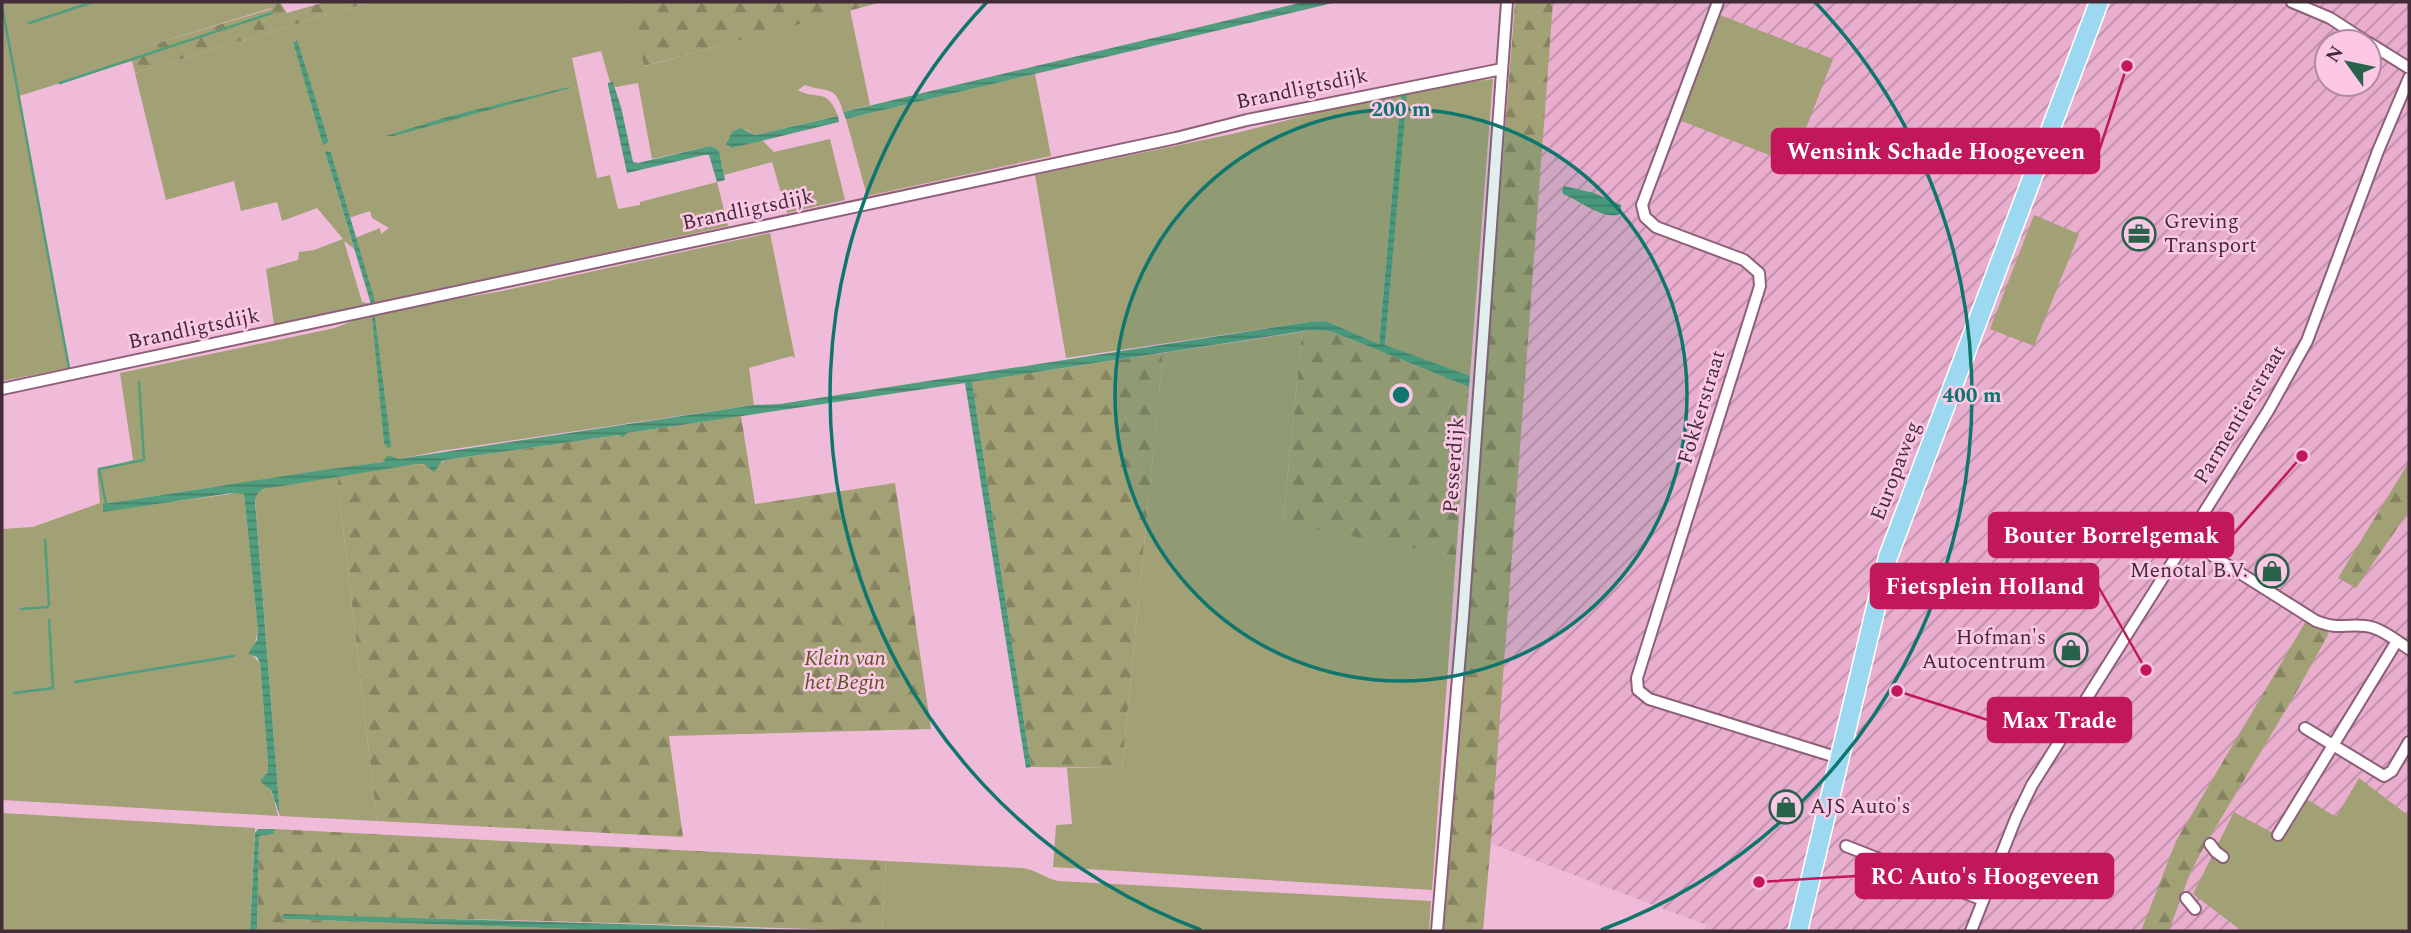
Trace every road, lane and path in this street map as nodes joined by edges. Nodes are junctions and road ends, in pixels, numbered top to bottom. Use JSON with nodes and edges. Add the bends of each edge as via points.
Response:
{"nodes":[{"id":1,"x":1507,"y":2,"type":"edge"},
{"id":2,"x":1718,"y":2,"type":"edge"},
{"id":3,"x":2099,"y":2,"type":"edge"},
{"id":4,"x":2292,"y":2,"type":"edge"},
{"id":5,"x":2345,"y":28,"type":"edge"},
{"id":6,"x":2383,"y":52,"type":"edge"},
{"id":7,"x":2409,"y":68,"type":"edge"},
{"id":8,"x":1502,"y":69,"type":"junction"},
{"id":9,"x":2409,"y":78,"type":"edge"},
{"id":10,"x":2,"y":389,"type":"edge"},
{"id":11,"x":2186,"y":539,"type":"junction"},
{"id":12,"x":2397,"y":641,"type":"junction"},
{"id":13,"x":2409,"y":649,"type":"edge"},
{"id":14,"x":2305,"y":728,"type":"dead end"},
{"id":15,"x":2409,"y":742,"type":"edge"},
{"id":16,"x":2333,"y":746,"type":"junction"},
{"id":17,"x":1839,"y":758,"type":"junction"},
{"id":18,"x":2278,"y":835,"type":"dead end"},
{"id":19,"x":2210,"y":844,"type":"dead end"},
{"id":20,"x":1846,"y":846,"type":"dead end"},
{"id":21,"x":2223,"y":857,"type":"dead end"},
{"id":22,"x":2186,"y":898,"type":"dead end"},
{"id":23,"x":1983,"y":900,"type":"junction"},
{"id":24,"x":2195,"y":909,"type":"dead end"},
{"id":25,"x":1437,"y":931,"type":"edge"},
{"id":26,"x":1798,"y":931,"type":"edge"},
{"id":27,"x":1971,"y":931,"type":"edge"}],
"edges":[{"from":1,"to":8,"type":"street","name":"Pesserdijk"},
{"from":2,"to":17,"type":"street","name":"Fokkerstraat","via":[[1642,205],[1645,217],[1656,226],[1745,260],[1759,272],[1760,286],[1637,678],[1638,690],[1649,699]]},
{"from":3,"to":17,"type":"main road","name":"Europaweg","via":[[1888,557]]},
{"from":4,"to":5,"type":"street"},
{"from":6,"to":7,"type":"street"},
{"from":8,"to":10,"type":"street","name":"Brandligtsdijk"},
{"from":8,"to":25,"type":"street","name":"Pesserdijk"},
{"from":9,"to":11,"type":"street","name":"Parmentierstraat","via":[[2307,341]]},
{"from":11,"to":12,"type":"street","via":[[2316,621],[2334,628],[2365,626]]},
{"from":11,"to":23,"type":"street","name":"Parmentierstraat","via":[[2032,785]]},
{"from":12,"to":13,"type":"street"},
{"from":12,"to":16,"type":"street"},
{"from":14,"to":16,"type":"street"},
{"from":15,"to":16,"type":"street","via":[[2384,776]]},
{"from":16,"to":18,"type":"street"},
{"from":17,"to":26,"type":"main road","name":"Europaweg"},
{"from":19,"to":21,"type":"street"},
{"from":20,"to":23,"type":"street"},
{"from":22,"to":24,"type":"street"},
{"from":23,"to":27,"type":"street","name":"Parmentierstraat"}]}
